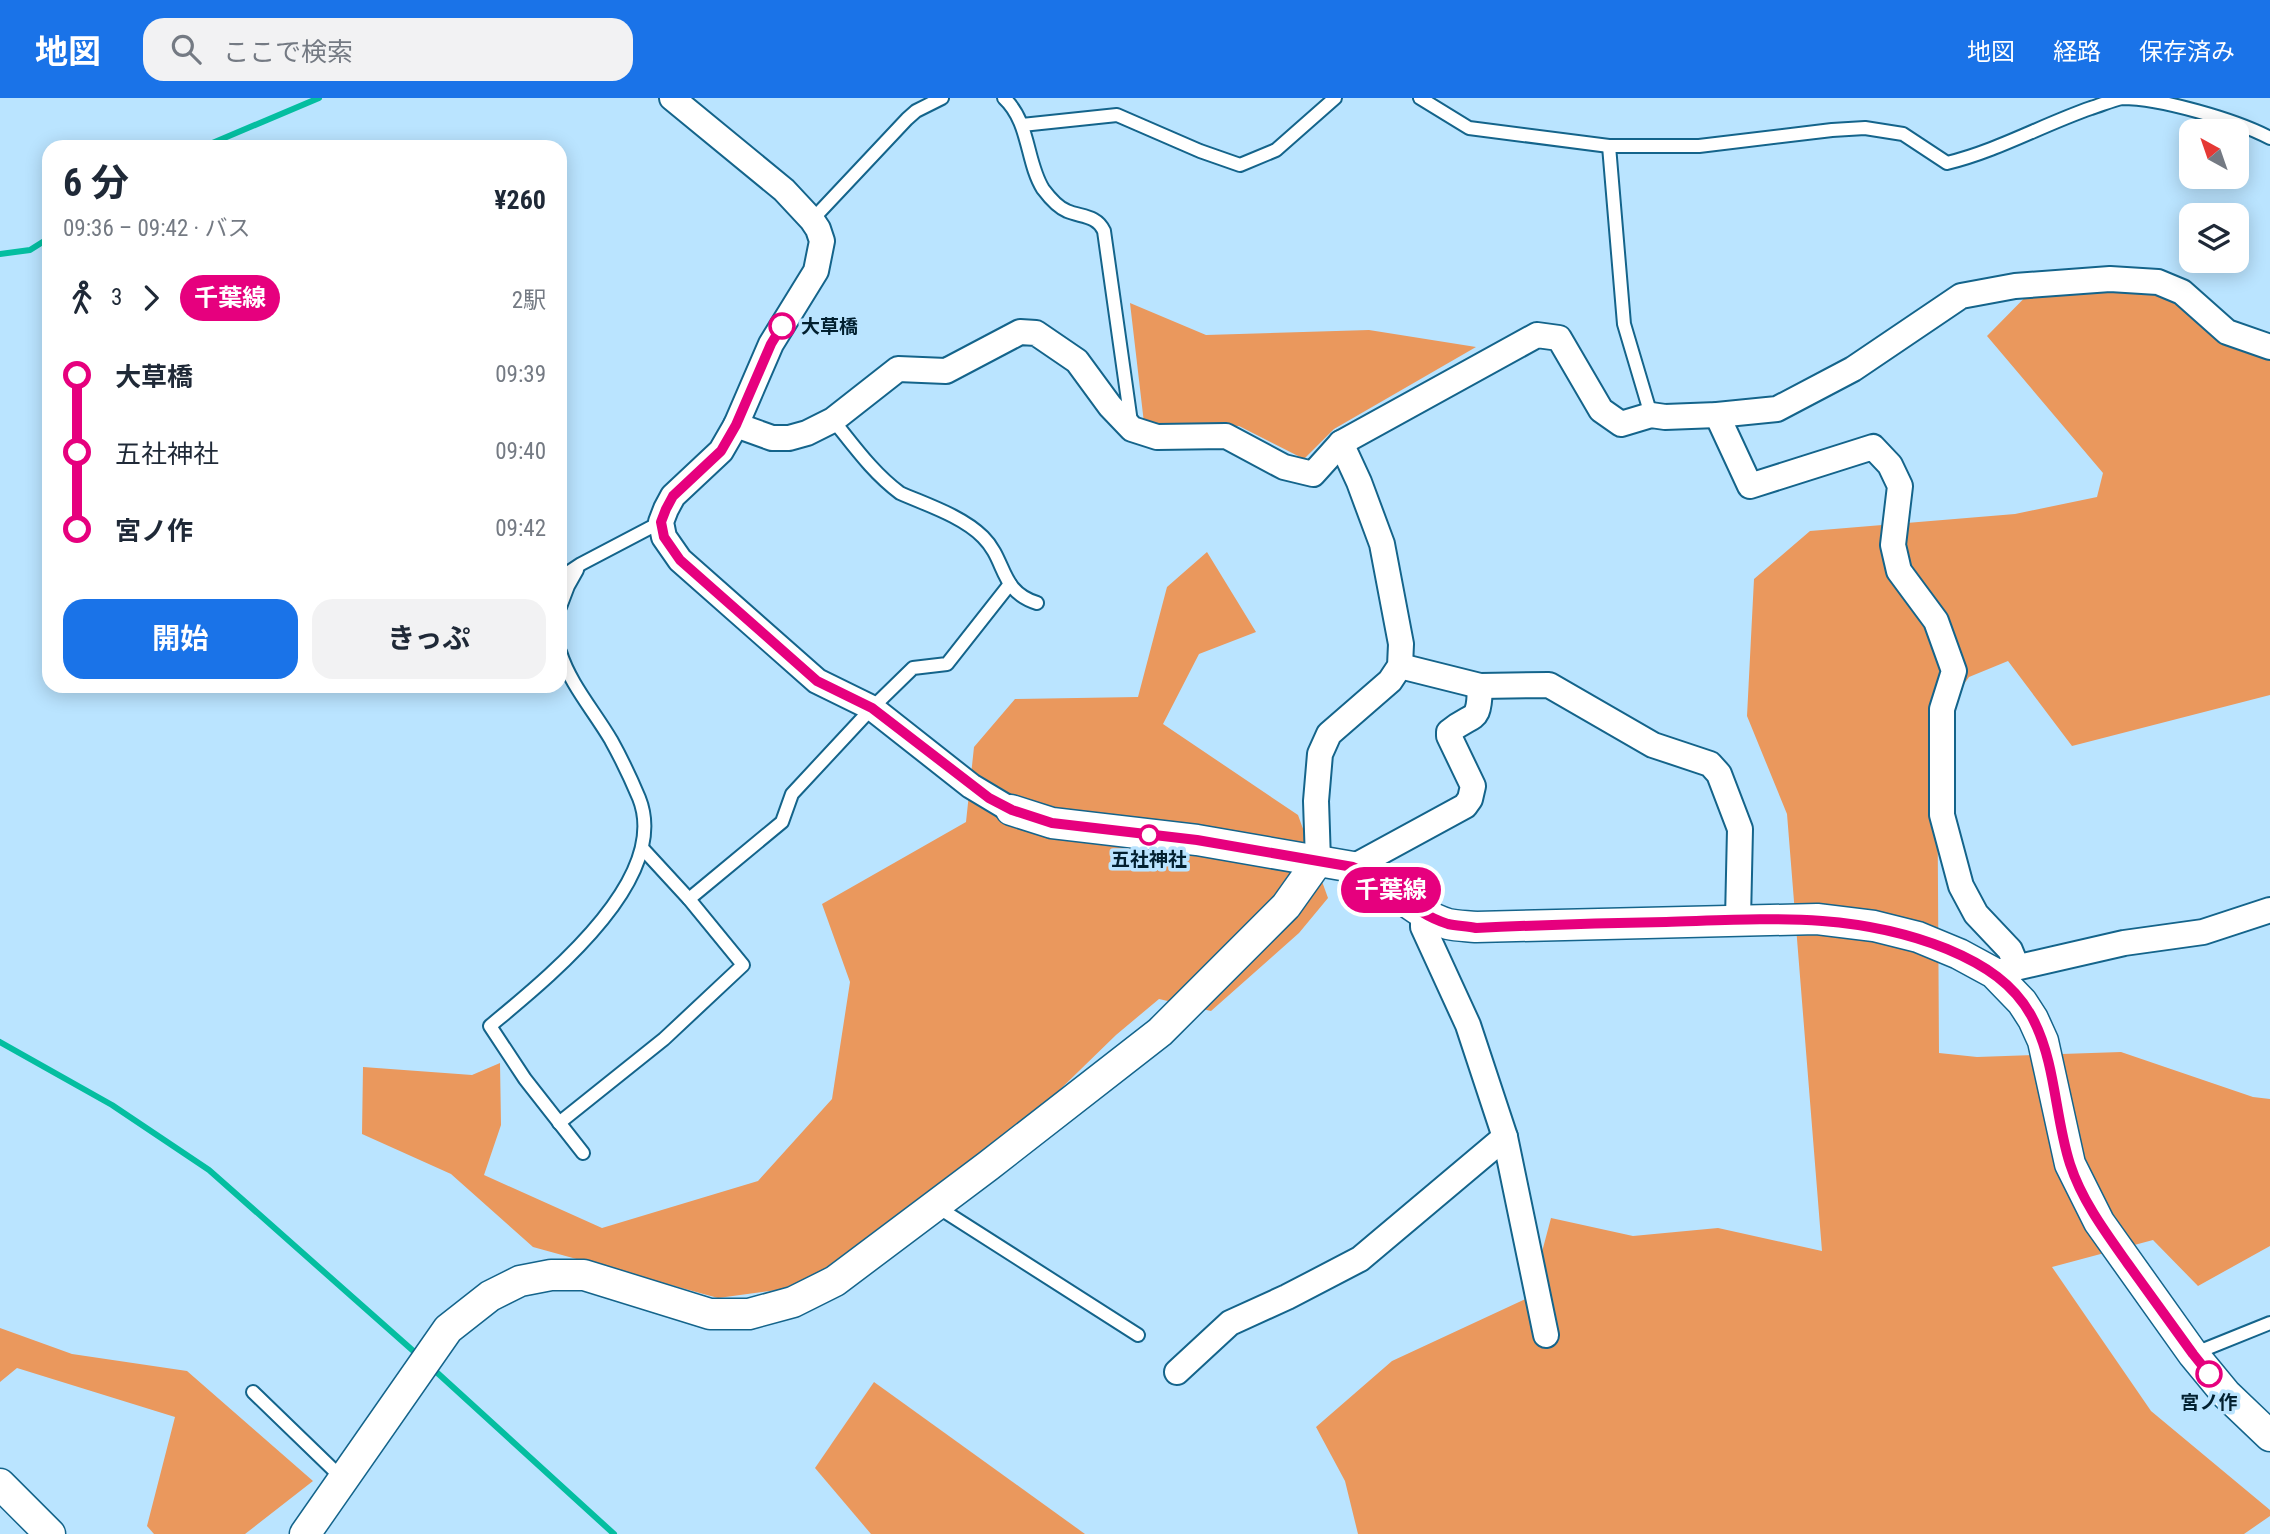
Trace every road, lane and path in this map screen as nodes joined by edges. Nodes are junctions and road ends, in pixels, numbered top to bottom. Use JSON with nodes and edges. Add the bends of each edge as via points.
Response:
{"nodes":[{"id":1,"x":672,"y":98,"type":"edge"},
{"id":2,"x":942,"y":98,"type":"edge"},
{"id":3,"x":1004,"y":98,"type":"edge"},
{"id":4,"x":1335,"y":98,"type":"edge"},
{"id":5,"x":1420,"y":98,"type":"edge"},
{"id":6,"x":1022,"y":125,"type":"junction"},
{"id":7,"x":2270,"y":138,"type":"edge"},
{"id":8,"x":1609,"y":146,"type":"junction"},
{"id":9,"x":812,"y":220,"type":"junction"},
{"id":10,"x":2270,"y":346,"type":"edge"},
{"id":11,"x":1651,"y":415,"type":"junction"},
{"id":12,"x":1717,"y":415,"type":"junction"},
{"id":13,"x":833,"y":420,"type":"junction"},
{"id":14,"x":736,"y":425,"type":"junction"},
{"id":15,"x":1132,"y":429,"type":"junction"},
{"id":16,"x":1341,"y":443,"type":"junction"},
{"id":17,"x":661,"y":522,"type":"junction"},
{"id":18,"x":581,"y":564,"type":"junction"},
{"id":19,"x":567,"y":573,"type":"edge"},
{"id":20,"x":1010,"y":584,"type":"junction"},
{"id":21,"x":567,"y":589,"type":"edge"},
{"id":22,"x":1037,"y":603,"type":"dead end"},
{"id":23,"x":567,"y":666,"type":"edge"},
{"id":24,"x":1400,"y":666,"type":"junction"},
{"id":25,"x":1480,"y":686,"type":"junction"},
{"id":26,"x":872,"y":708,"type":"junction"},
{"id":27,"x":1012,"y":810,"type":"joint"},
{"id":28,"x":643,"y":849,"type":"junction"},
{"id":29,"x":1318,"y":861,"type":"junction"},
{"id":30,"x":1353,"y":867,"type":"junction"},
{"id":31,"x":690,"y":899,"type":"junction"},
{"id":32,"x":2270,"y":910,"type":"edge"},
{"id":33,"x":1423,"y":912,"type":"junction"},
{"id":34,"x":1738,"y":919,"type":"junction"},
{"id":35,"x":2006,"y":970,"type":"junction"},
{"id":36,"x":559,"y":1123,"type":"junction"},
{"id":37,"x":1504,"y":1138,"type":"junction"},
{"id":38,"x":583,"y":1153,"type":"dead end"},
{"id":39,"x":935,"y":1206,"type":"junction"},
{"id":40,"x":2270,"y":1323,"type":"edge"},
{"id":41,"x":1138,"y":1335,"type":"dead end"},
{"id":42,"x":1546,"y":1335,"type":"dead end"},
{"id":43,"x":2193,"y":1354,"type":"junction"},
{"id":44,"x":1177,"y":1372,"type":"dead end"},
{"id":45,"x":253,"y":1392,"type":"dead end"},
{"id":46,"x":2270,"y":1436,"type":"edge"},
{"id":47,"x":345,"y":1480,"type":"junction"},
{"id":48,"x":0,"y":1484,"type":"edge"},
{"id":49,"x":50,"y":1534,"type":"edge"},
{"id":50,"x":305,"y":1534,"type":"edge"}],
"edges":[{"from":1,"to":9,"type":"street","via":[[784,190]]},
{"from":2,"to":9,"type":"lane","via":[[907,118]]},
{"from":3,"to":6,"type":"lane"},
{"from":4,"to":6,"type":"lane","via":[[1276,150],[1240,165],[1117,115]]},
{"from":5,"to":8,"type":"lane","via":[[1469,128]]},
{"from":6,"to":15,"type":"lane","via":[[1041,186],[1065,211],[1101,223],[1104,231]]},
{"from":7,"to":8,"type":"lane","via":[[2171,102],[2122,98],[1976,156],[1947,163],[1903,134],[1865,128],[1699,146]]},
{"from":8,"to":11,"type":"lane","via":[[1625,324]]},
{"from":9,"to":14,"type":"street","via":[[822,241],[816,271],[771,344]]},
{"from":10,"to":12,"type":"street","via":[[2227,332],[2182,292],[2158,282],[2109,279],[2015,286],[1961,296],[1853,369],[1777,409]]},
{"from":11,"to":12,"type":"street"},
{"from":11,"to":16,"type":"street","via":[[1621,424],[1601,410],[1559,338],[1537,335]]},
{"from":12,"to":35,"type":"street","via":[[1750,486],[1873,447],[1890,465],[1900,486],[1893,545],[1899,571],[1936,621],[1954,671],[1942,709],[1942,815],[1961,886],[1976,914],[2010,950]]},
{"from":13,"to":14,"type":"street","via":[[789,438],[772,438]]},
{"from":13,"to":15,"type":"street","via":[[898,369],[946,371],[1020,332],[1036,333],[1077,361]]},
{"from":13,"to":20,"type":"lane","via":[[878,475],[900,493],[985,538]]},
{"from":14,"to":17,"type":"street","via":[[721,451],[673,496]]},
{"from":15,"to":16,"type":"street","via":[[1157,437],[1226,436],[1284,467],[1313,474]]},
{"from":16,"to":24,"type":"street","via":[[1382,544],[1401,644]]},
{"from":17,"to":18,"type":"lane"},
{"from":17,"to":26,"type":"street","via":[[664,537],[680,560],[817,681]]},
{"from":18,"to":19,"type":"lane"},
{"from":18,"to":21,"type":"lane"},
{"from":20,"to":22,"type":"lane","via":[[1023,598]]},
{"from":20,"to":26,"type":"lane","via":[[947,664],[913,668]]},
{"from":23,"to":28,"type":"lane","via":[[640,801]]},
{"from":24,"to":25,"type":"street"},
{"from":24,"to":29,"type":"street","via":[[1390,681],[1329,734],[1320,754]]},
{"from":25,"to":30,"type":"street","via":[[1476,716],[1449,732],[1473,786],[1470,799],[1465,806]]},
{"from":25,"to":34,"type":"street","via":[[1549,685],[1653,745],[1710,764],[1719,775],[1740,829]]},
{"from":26,"to":27,"type":"street","via":[[971,786]]},
{"from":26,"to":31,"type":"lane","via":[[792,794],[782,822]]},
{"from":27,"to":29,"type":"street","via":[[1052,823],[1197,840]]},
{"from":28,"to":31,"type":"lane"},
{"from":28,"to":36,"type":"lane","via":[[605,917],[540,985],[490,1026]]},
{"from":29,"to":30,"type":"street"},
{"from":29,"to":39,"type":"street","via":[[1286,906],[1160,1032]]},
{"from":30,"to":33,"type":"street"},
{"from":31,"to":36,"type":"lane","via":[[743,965],[664,1039]]},
{"from":32,"to":35,"type":"street","via":[[2203,932],[2124,943]]},
{"from":33,"to":34,"type":"street","via":[[1448,924],[1476,928]]},
{"from":33,"to":37,"type":"street","via":[[1423,927],[1468,1024]]},
{"from":34,"to":35,"type":"street","via":[[1817,919],[1874,926]]},
{"from":35,"to":43,"type":"street","via":[[2043,1041],[2070,1164],[2083,1194]]},
{"from":36,"to":38,"type":"lane"},
{"from":37,"to":42,"type":"street"},
{"from":37,"to":44,"type":"street","via":[[1360,1259],[1230,1323]]},
{"from":39,"to":41,"type":"lane"},
{"from":39,"to":47,"type":"street","via":[[835,1281],[793,1301],[749,1314],[710,1314],[584,1275],[520,1281],[490,1296],[448,1329]]},
{"from":40,"to":43,"type":"lane"},
{"from":43,"to":46,"type":"street"},
{"from":45,"to":47,"type":"lane"},
{"from":47,"to":50,"type":"street"},
{"from":48,"to":49,"type":"street"}]}
